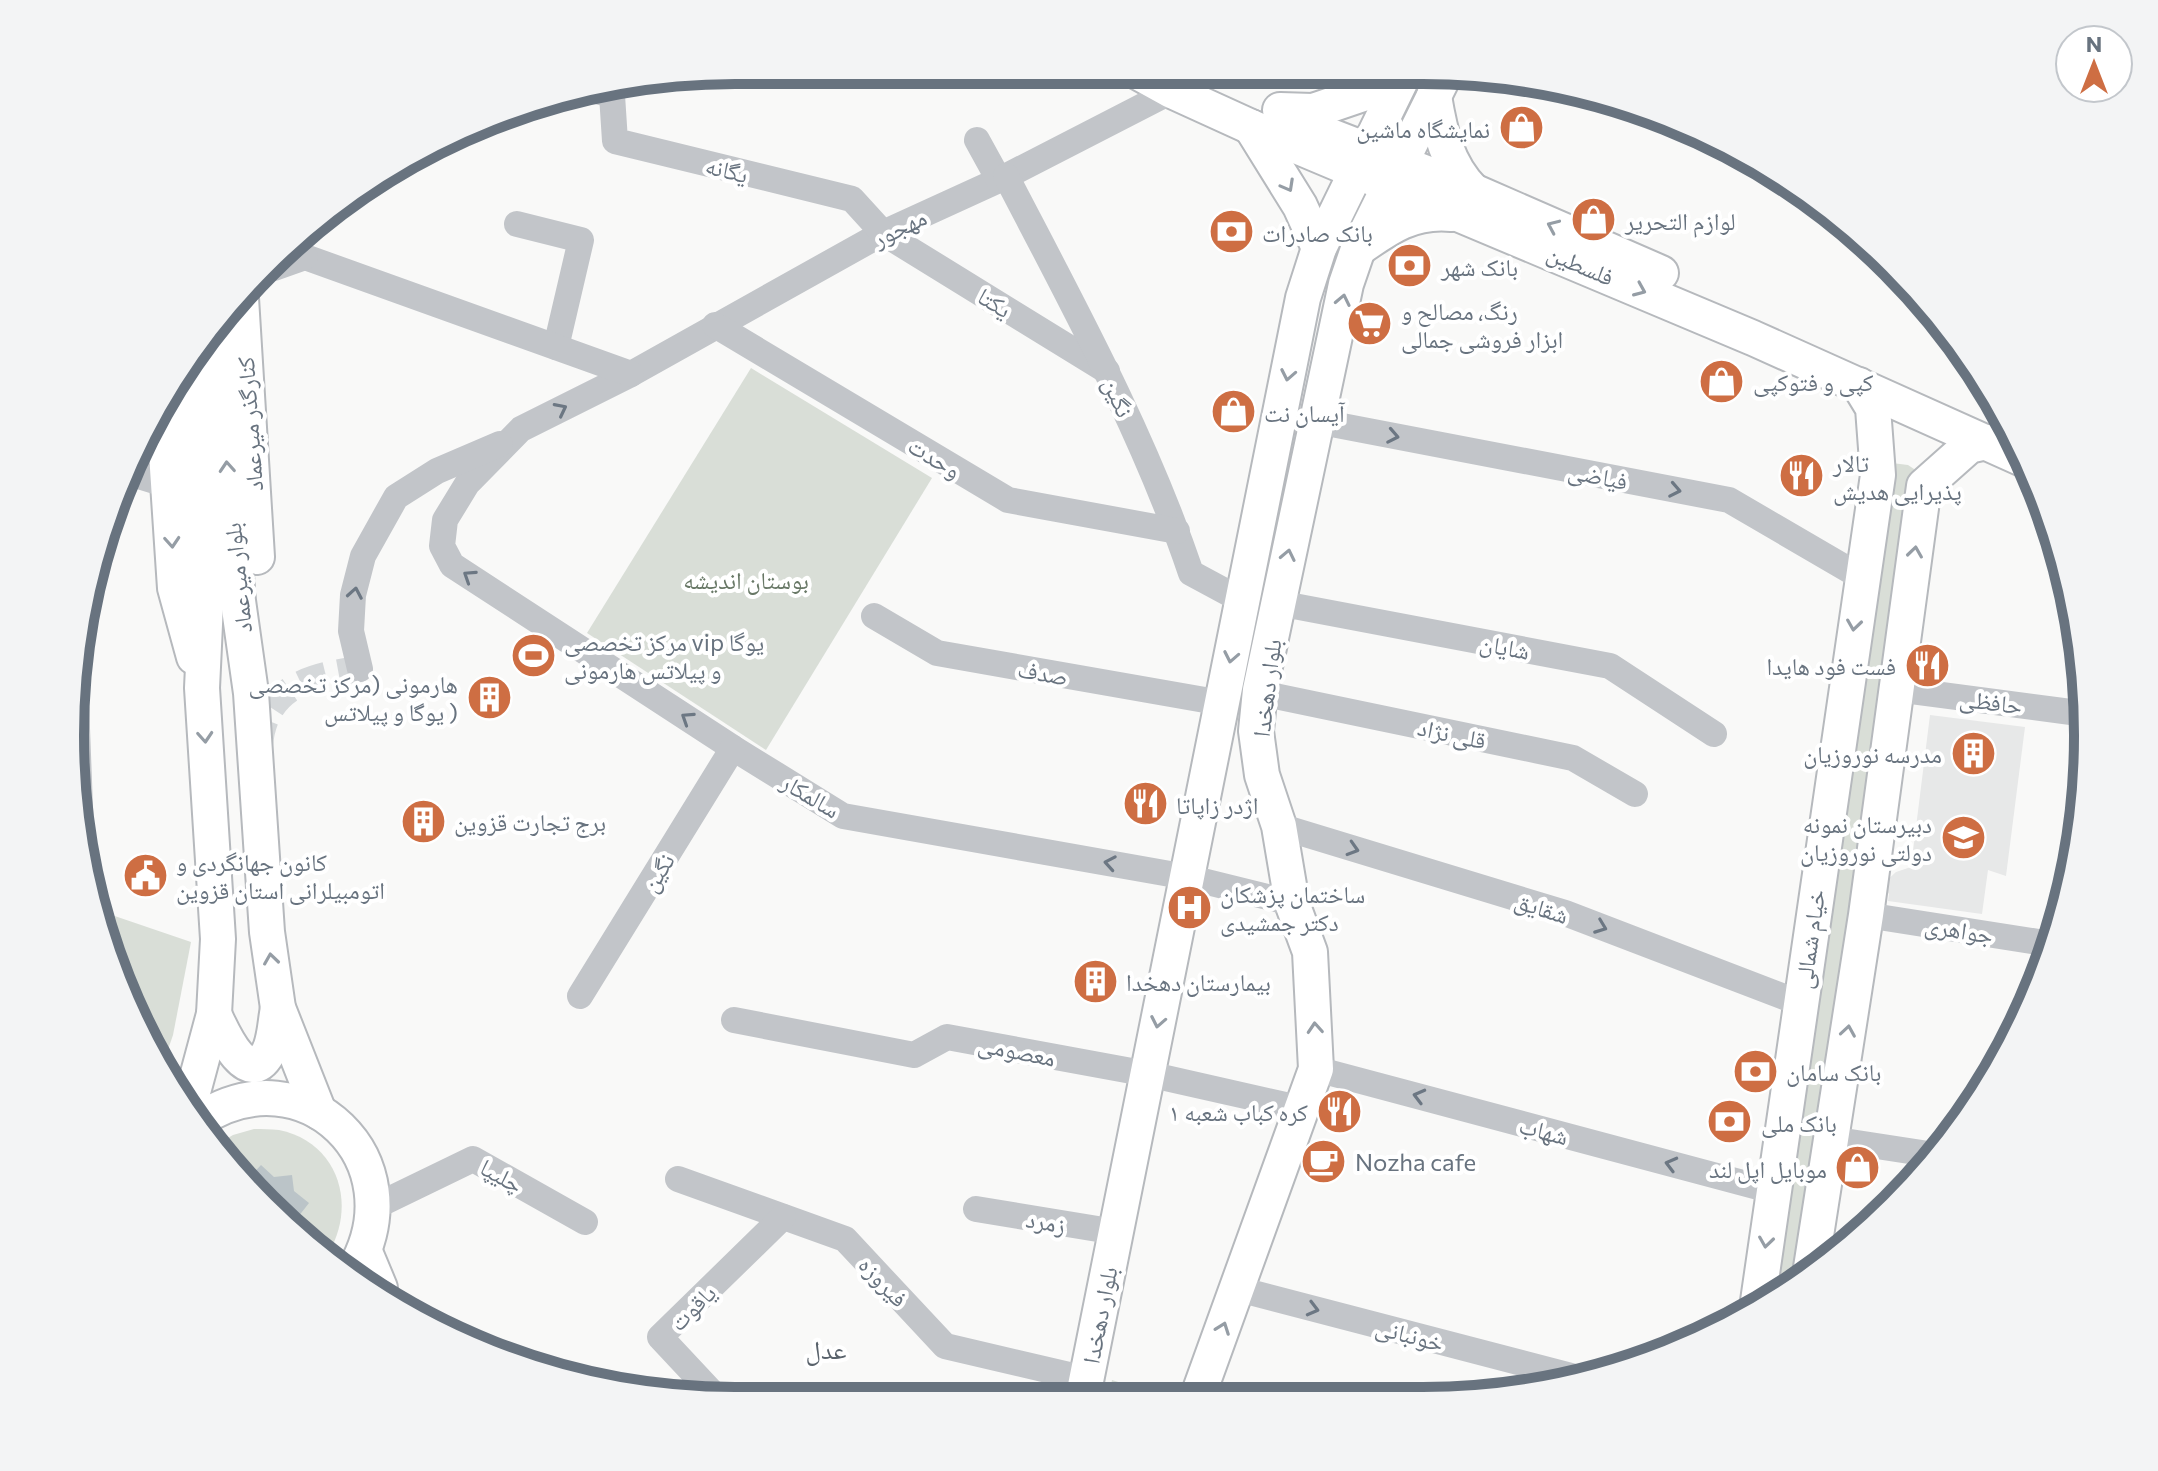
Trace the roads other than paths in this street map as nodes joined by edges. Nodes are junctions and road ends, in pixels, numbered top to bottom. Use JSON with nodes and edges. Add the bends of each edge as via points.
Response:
{"nodes":[{"id":1,"x":1164,"y":84,"type":"edge"},
{"id":2,"x":1186,"y":84,"type":"edge"},
{"id":3,"x":1380,"y":84,"type":"edge"},
{"id":4,"x":1397,"y":84,"type":"edge"},
{"id":5,"x":1440,"y":84,"type":"edge"},
{"id":6,"x":612,"y":96,"type":"edge"},
{"id":7,"x":1256,"y":118,"type":"junction"},
{"id":8,"x":977,"y":140,"type":"dead end"},
{"id":9,"x":1361,"y":160,"type":"junction"},
{"id":10,"x":1395,"y":174,"type":"junction"},
{"id":11,"x":1003,"y":178,"type":"junction"},
{"id":12,"x":1469,"y":203,"type":"junction"},
{"id":13,"x":517,"y":224,"type":"dead end"},
{"id":14,"x":883,"y":233,"type":"junction"},
{"id":15,"x":1319,"y":248,"type":"junction"},
{"id":16,"x":1358,"y":249,"type":"junction"},
{"id":17,"x":299,"y":254,"type":"edge"},
{"id":18,"x":239,"y":315,"type":"edge"},
{"id":19,"x":715,"y":325,"type":"junction"},
{"id":20,"x":556,"y":347,"type":"junction"},
{"id":21,"x":1107,"y":371,"type":"junction"},
{"id":22,"x":631,"y":374,"type":"junction"},
{"id":23,"x":191,"y":378,"type":"edge"},
{"id":24,"x":1859,"y":385,"type":"junction"},
{"id":25,"x":1316,"y":421,"type":"junction"},
{"id":26,"x":161,"y":429,"type":"edge"},
{"id":27,"x":1998,"y":435,"type":"edge"},
{"id":28,"x":510,"y":440,"type":"junction"},
{"id":29,"x":1878,"y":475,"type":"junction"},
{"id":30,"x":138,"y":476,"type":"edge"},
{"id":31,"x":168,"y":485,"type":"junction"},
{"id":32,"x":1924,"y":486,"type":"junction"},
{"id":33,"x":1177,"y":531,"type":"junction"},
{"id":34,"x":442,"y":546,"type":"joint"},
{"id":35,"x":1861,"y":577,"type":"junction"},
{"id":36,"x":1243,"y":601,"type":"junction"},
{"id":37,"x":1278,"y":603,"type":"junction"},
{"id":38,"x":874,"y":616,"type":"dead end"},
{"id":39,"x":360,"y":669,"type":"dead end"},
{"id":40,"x":202,"y":688,"type":"junction"},
{"id":41,"x":1896,"y":689,"type":"junction"},
{"id":42,"x":1260,"y":693,"type":"junction"},
{"id":43,"x":1222,"y":703,"type":"junction"},
{"id":44,"x":2073,"y":712,"type":"edge"},
{"id":45,"x":1714,"y":734,"type":"dead end"},
{"id":46,"x":733,"y":748,"type":"junction"},
{"id":47,"x":1635,"y":794,"type":"dead end"},
{"id":48,"x":1279,"y":826,"type":"junction"},
{"id":49,"x":1187,"y":877,"type":"junction"},
{"id":50,"x":1292,"y":903,"type":"junction"},
{"id":51,"x":1866,"y":915,"type":"junction"},
{"id":52,"x":2040,"y":942,"type":"edge"},
{"id":53,"x":580,"y":996,"type":"dead end"},
{"id":54,"x":1800,"y":1003,"type":"junction"},
{"id":55,"x":278,"y":1008,"type":"junction"},
{"id":56,"x":214,"y":1014,"type":"junction"},
{"id":57,"x":734,"y":1020,"type":"dead end"},
{"id":58,"x":1316,"y":1069,"type":"junction"},
{"id":59,"x":1148,"y":1074,"type":"junction"},
{"id":60,"x":192,"y":1094,"type":"edge"},
{"id":61,"x":1303,"y":1109,"type":"junction"},
{"id":62,"x":319,"y":1112,"type":"junction"},
{"id":63,"x":207,"y":1115,"type":"edge"},
{"id":64,"x":1831,"y":1139,"type":"junction"},
{"id":65,"x":1922,"y":1153,"type":"edge"},
{"id":66,"x":678,"y":1179,"type":"dead end"},
{"id":67,"x":1773,"y":1191,"type":"junction"},
{"id":68,"x":374,"y":1207,"type":"junction"},
{"id":69,"x":976,"y":1209,"type":"dead end"},
{"id":70,"x":783,"y":1217,"type":"junction"},
{"id":71,"x":585,"y":1222,"type":"dead end"},
{"id":72,"x":1116,"y":1232,"type":"junction"},
{"id":73,"x":1813,"y":1256,"type":"edge"},
{"id":74,"x":360,"y":1261,"type":"edge"},
{"id":75,"x":1238,"y":1289,"type":"junction"},
{"id":76,"x":1759,"y":1293,"type":"edge"},
{"id":77,"x":1558,"y":1372,"type":"edge"},
{"id":78,"x":706,"y":1386,"type":"edge"},
{"id":79,"x":1075,"y":1387,"type":"edge"},
{"id":80,"x":1085,"y":1387,"type":"edge"},
{"id":81,"x":1201,"y":1387,"type":"edge"}],
"edges":[{"from":1,"to":11,"type":"street","name":"مهجور"},
{"from":2,"to":7,"type":"main road"},
{"from":3,"to":7,"type":"main road","via":[[1313,111]]},
{"from":4,"to":9,"type":"main road","name":"بلوار دهخدا"},
{"from":5,"to":10,"type":"main road","name":"بلوار دهخدا"},
{"from":5,"to":12,"type":"main road","via":[[1438,122]]},
{"from":6,"to":14,"type":"street","name":"یگانه","via":[[615,141],[852,199]]},
{"from":7,"to":9,"type":"main road","name":"فلسطین"},
{"from":7,"to":15,"type":"main road","one_way":true},
{"from":8,"to":11,"type":"street","name":"نگین"},
{"from":9,"to":10,"type":"main road","name":"فلسطین"},
{"from":9,"to":15,"type":"main road","name":"بلوار دهخدا"},
{"from":10,"to":12,"type":"main road","name":"فلسطین"},
{"from":10,"to":16,"type":"main road","name":"بلوار دهخدا"},
{"from":11,"to":14,"type":"street","name":"مهجور"},
{"from":11,"to":21,"type":"street","name":"نگین"},
{"from":12,"to":16,"type":"main road","via":[[1408,219]]},
{"from":12,"to":24,"type":"main road","name":"فلسطین","one_way":true},
{"from":27,"to":12,"type":"main road","name":"فلسطین","one_way":true},
{"from":13,"to":20,"type":"street","via":[[581,240]]},
{"from":14,"to":19,"type":"street","name":"مهجور"},
{"from":14,"to":21,"type":"street","name":"یکتا"},
{"from":15,"to":36,"type":"main road","name":"بلوار دهخدا","one_way":true,"via":[[1303,298]]},
{"from":25,"to":16,"type":"main road","name":"بلوار دهخدا","one_way":true},
{"from":17,"to":20,"type":"street"},
{"from":55,"to":18,"type":"main road","name":"کنارگذر میرعماد","one_way":true,"via":[[267,932],[251,693],[259,581]]},
{"from":19,"to":22,"type":"street","name":"مهجور"},
{"from":19,"to":33,"type":"street","name":"وحدت","via":[[1008,500]]},
{"from":20,"to":22,"type":"street"},
{"from":21,"to":33,"type":"street","name":"نگین"},
{"from":28,"to":22,"type":"street","name":"مهجور","one_way":true,"via":[[521,429]]},
{"from":23,"to":40,"type":"main road","name":"بلوار میرعماد","via":[[206,603]]},
{"from":24,"to":27,"type":"main road","name":"فلسطین"},
{"from":24,"to":29,"type":"main road","name":"خیام شمالی","via":[[1873,408]]},
{"from":25,"to":35,"type":"street","name":"فیاضی","one_way":true,"via":[[1729,500]]},
{"from":37,"to":25,"type":"main road","name":"بلوار دهخدا","one_way":true},
{"from":26,"to":31,"type":"main road"},
{"from":27,"to":32,"type":"main road","via":[[1969,446]]},
{"from":28,"to":34,"type":"street","name":"مهجور","via":[[467,484],[445,520]]},
{"from":39,"to":28,"type":"street","one_way":true,"via":[[351,631],[353,595],[363,556],[396,497],[437,471]]},
{"from":29,"to":32,"type":"main road","via":[[1886,464],[1903,463],[1917,471]]},
{"from":29,"to":35,"type":"main road","name":"خیام شمالی"},
{"from":30,"to":31,"type":"street"},
{"from":31,"to":40,"type":"main road","one_way":true,"via":[[175,588]]},
{"from":41,"to":32,"type":"main road","one_way":true},
{"from":33,"to":36,"type":"street","name":"نگین","via":[[1191,573]]},
{"from":46,"to":34,"type":"street","name":"سالمکار","one_way":true,"via":[[452,565]]},
{"from":35,"to":54,"type":"main road","name":"خیام شمالی","one_way":true},
{"from":36,"to":43,"type":"main road","name":"بلوار دهخدا","one_way":true},
{"from":37,"to":42,"type":"main road","name":"بلوار دهخدا"},
{"from":37,"to":45,"type":"street","name":"شایان","via":[[1610,666]]},
{"from":38,"to":43,"type":"street","name":"صدف","via":[[937,653]]},
{"from":40,"to":56,"type":"main road","name":"بلوار میرعماد","one_way":true,"via":[[218,939]]},
{"from":41,"to":44,"type":"street","name":"حافظی"},
{"from":41,"to":51,"type":"main road"},
{"from":42,"to":47,"type":"street","name":"قلی نژاد","via":[[1573,758]]},
{"from":42,"to":48,"type":"main road","name":"بلوار دهخدا","via":[[1256,731],[1262,775]]},
{"from":43,"to":49,"type":"main road","name":"بلوار دهخدا"},
{"from":49,"to":46,"type":"street","name":"سالمکار","one_way":true,"via":[[843,816]]},
{"from":46,"to":53,"type":"street","name":"نگین"},
{"from":48,"to":50,"type":"main road","name":"بلوار دهخدا"},
{"from":48,"to":54,"type":"street","name":"شقایق","one_way":true,"via":[[1565,913]]},
{"from":49,"to":50,"type":"street","name":"سالمکار"},
{"from":49,"to":59,"type":"main road","name":"بلوار دهخدا","one_way":true},
{"from":58,"to":50,"type":"main road","name":"بلوار دهخدا","one_way":true,"via":[[1310,952]]},
{"from":51,"to":52,"type":"street","name":"جواهری"},
{"from":64,"to":51,"type":"main road","one_way":true},
{"from":54,"to":67,"type":"main road","name":"خیام شمالی"},
{"from":55,"to":56,"type":"main road","via":[[269,1051],[250,1064],[229,1047]]},
{"from":55,"to":62,"type":"main road"},
{"from":56,"to":60,"type":"main road","name":"بلوار میرعماد"},
{"from":57,"to":59,"type":"street","name":"معصومی","via":[[914,1055],[947,1037]]},
{"from":58,"to":61,"type":"main road","name":"بلوار دهخدا"},
{"from":67,"to":58,"type":"street","name":"شهاب","one_way":true},
{"from":59,"to":61,"type":"street","name":"معصومی"},
{"from":59,"to":72,"type":"main road","name":"بلوار دهخدا"},
{"from":61,"to":75,"type":"main road","name":"بلوار دهخدا"},
{"from":62,"to":63,"type":"main road","via":[[265,1098],[228,1104]]},
{"from":62,"to":68,"type":"main road","via":[[360,1152]]},
{"from":64,"to":65,"type":"street"},
{"from":64,"to":73,"type":"main road"},
{"from":66,"to":70,"type":"street","name":"فیروزه"},
{"from":67,"to":76,"type":"main road","name":"خیام شمالی","one_way":true},
{"from":68,"to":71,"type":"street","name":"چلیپا","via":[[473,1159]]},
{"from":68,"to":74,"type":"main road"},
{"from":69,"to":72,"type":"street","name":"زمرد"},
{"from":70,"to":78,"type":"street","name":"یاقوت","via":[[660,1337]]},
{"from":70,"to":79,"type":"street","name":"فیروزه","via":[[845,1239],[945,1346]]},
{"from":72,"to":80,"type":"main road","name":"بلوار دهخدا"},
{"from":75,"to":77,"type":"street","name":"خونبانی","one_way":true},
{"from":81,"to":75,"type":"main road","name":"بلوار دهخدا","one_way":true}]}
